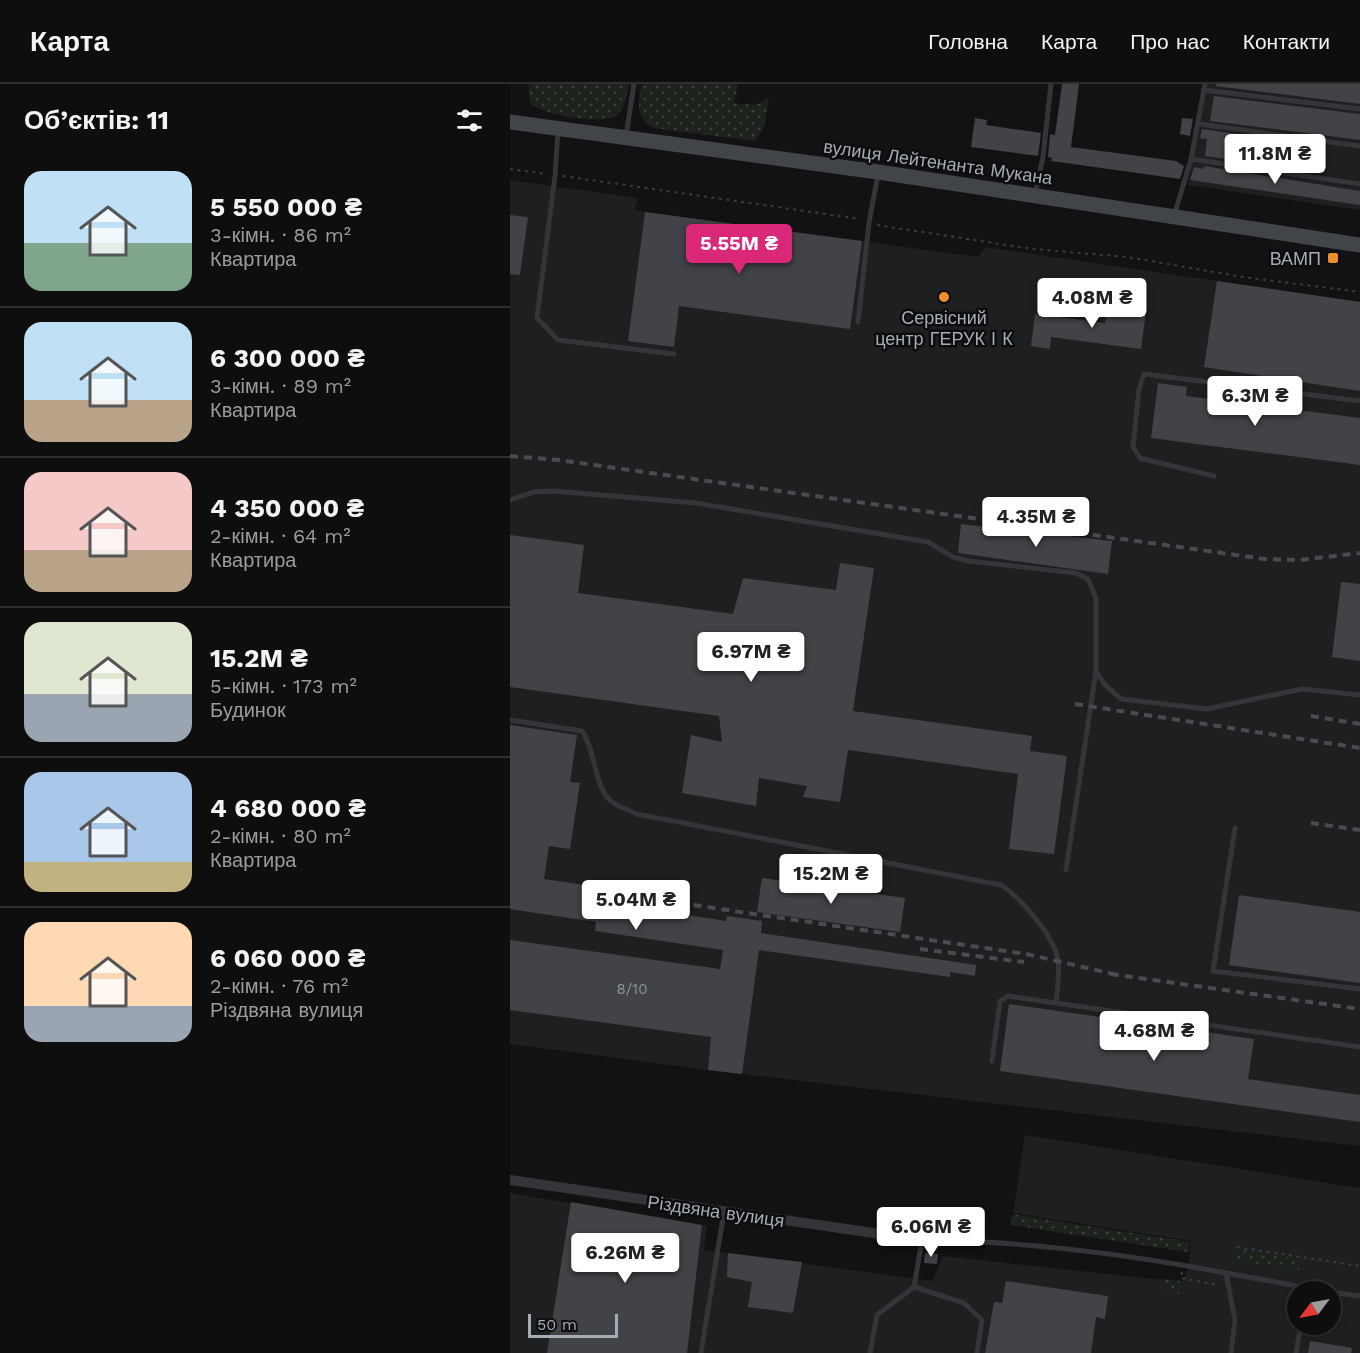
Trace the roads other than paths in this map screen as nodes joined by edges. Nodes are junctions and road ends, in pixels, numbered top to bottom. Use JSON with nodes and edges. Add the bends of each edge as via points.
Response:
{"nodes":[{"id":1,"x":634,"y":84,"type":"edge"},
{"id":2,"x":1052,"y":84,"type":"edge"},
{"id":3,"x":1205,"y":87,"type":"edge"},
{"id":4,"x":1360,"y":109,"type":"edge"},
{"id":5,"x":510,"y":122,"type":"edge"},
{"id":6,"x":1199,"y":124,"type":"junction"},
{"id":7,"x":558,"y":129,"type":"junction"},
{"id":8,"x":625,"y":138,"type":"junction"},
{"id":9,"x":1360,"y":146,"type":"edge"},
{"id":10,"x":1191,"y":159,"type":"junction"},
{"id":11,"x":878,"y":172,"type":"junction"},
{"id":12,"x":1360,"y":184,"type":"edge"},
{"id":13,"x":1035,"y":196,"type":"junction"},
{"id":14,"x":1173,"y":217,"type":"junction"},
{"id":15,"x":1360,"y":245,"type":"edge"},
{"id":16,"x":858,"y":322,"type":"dead end"},
{"id":17,"x":674,"y":354,"type":"dead end"},
{"id":18,"x":1360,"y":401,"type":"edge"},
{"id":19,"x":1214,"y":476,"type":"dead end"},
{"id":20,"x":510,"y":500,"type":"edge"},
{"id":21,"x":1096,"y":671,"type":"junction"},
{"id":22,"x":1360,"y":695,"type":"edge"},
{"id":23,"x":510,"y":720,"type":"edge"},
{"id":24,"x":1235,"y":828,"type":"dead end"},
{"id":25,"x":1066,"y":870,"type":"dead end"},
{"id":26,"x":1360,"y":989,"type":"edge"},
{"id":27,"x":1056,"y":1003,"type":"junction"},
{"id":28,"x":1360,"y":1047,"type":"edge"},
{"id":29,"x":992,"y":1061,"type":"dead end"},
{"id":30,"x":510,"y":1180,"type":"edge"},
{"id":31,"x":724,"y":1212,"type":"junction"},
{"id":32,"x":922,"y":1240,"type":"junction"},
{"id":33,"x":1226,"y":1274,"type":"junction"},
{"id":34,"x":1287,"y":1286,"type":"edge"},
{"id":35,"x":914,"y":1287,"type":"junction"},
{"id":36,"x":1341,"y":1293,"type":"edge"},
{"id":37,"x":1360,"y":1296,"type":"edge"},
{"id":38,"x":1299,"y":1335,"type":"edge"},
{"id":39,"x":700,"y":1353,"type":"edge"},
{"id":40,"x":870,"y":1353,"type":"edge"},
{"id":41,"x":977,"y":1353,"type":"edge"},
{"id":42,"x":1231,"y":1353,"type":"edge"},
{"id":43,"x":1296,"y":1353,"type":"edge"}],
"edges":[{"from":1,"to":8,"type":"lane"},
{"from":2,"to":13,"type":"lane"},
{"from":3,"to":4,"type":"lane"},
{"from":3,"to":6,"type":"lane"},
{"from":5,"to":7,"type":"main road","name":"вулиця Лейтенанта Мукана"},
{"from":6,"to":9,"type":"lane"},
{"from":6,"to":10,"type":"lane"},
{"from":7,"to":8,"type":"main road","name":"вулиця Лейтенанта Мукана"},
{"from":7,"to":17,"type":"lane","via":[[537,318],[558,340]]},
{"from":8,"to":11,"type":"main road","name":"вулиця Лейтенанта Мукана"},
{"from":10,"to":12,"type":"lane"},
{"from":10,"to":14,"type":"lane"},
{"from":11,"to":13,"type":"main road","name":"вулиця Лейтенанта Мукана"},
{"from":11,"to":16,"type":"lane"},
{"from":13,"to":14,"type":"main road","name":"вулиця Лейтенанта Мукана"},
{"from":14,"to":15,"type":"main road","name":"вулиця Лейтенанта Мукана"},
{"from":18,"to":19,"type":"lane","via":[[1144,374],[1133,447],[1140,458]]},
{"from":20,"to":21,"type":"lane","via":[[534,492],[554,491],[696,503],[928,543],[969,561],[1076,573],[1088,579],[1096,598]]},
{"from":21,"to":22,"type":"lane","via":[[1121,699],[1207,709],[1302,689]]},
{"from":21,"to":25,"type":"lane"},
{"from":23,"to":27,"type":"lane","via":[[582,731],[610,801],[637,814],[1001,885],[1014,893],[1049,937],[1058,959]]},
{"from":24,"to":26,"type":"lane","via":[[1213,971]]},
{"from":27,"to":28,"type":"lane"},
{"from":27,"to":29,"type":"lane","via":[[1008,996],[1000,1001]]},
{"from":30,"to":31,"type":"street","name":"Різдвяна вулиця"},
{"from":31,"to":32,"type":"street","name":"Різдвяна вулиця"},
{"from":31,"to":39,"type":"lane"},
{"from":32,"to":33,"type":"lane","via":[[986,1241]]},
{"from":32,"to":35,"type":"lane"},
{"from":33,"to":34,"type":"lane"},
{"from":33,"to":42,"type":"lane","via":[[1235,1320]]},
{"from":35,"to":40,"type":"lane","via":[[877,1315]]},
{"from":35,"to":41,"type":"lane","via":[[964,1303],[982,1320]]},
{"from":36,"to":37,"type":"lane"},
{"from":38,"to":43,"type":"lane"}]}
